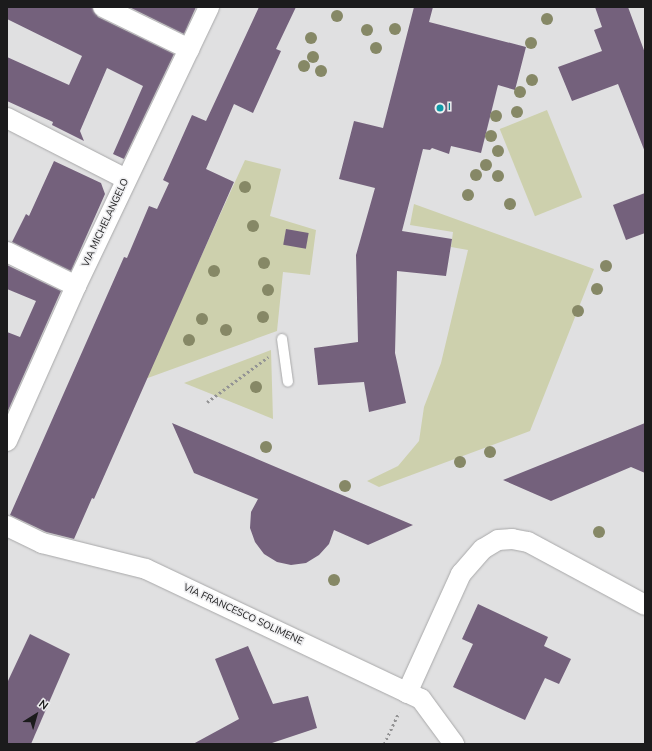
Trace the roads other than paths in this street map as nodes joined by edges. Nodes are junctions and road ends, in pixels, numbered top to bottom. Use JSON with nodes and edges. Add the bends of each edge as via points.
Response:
{"nodes":[{"id":1,"x":102,"y":7,"type":"edge"},
{"id":2,"x":209,"y":7,"type":"edge"},
{"id":3,"x":189,"y":49,"type":"junction"},
{"id":4,"x":7,"y":118,"type":"edge"},
{"id":5,"x":126,"y":179,"type":"junction"},
{"id":6,"x":7,"y":252,"type":"edge"},
{"id":7,"x":76,"y":286,"type":"junction"},
{"id":8,"x":283,"y":342,"type":"road end"},
{"id":9,"x":288,"y":382,"type":"dead end"},
{"id":10,"x":12,"y":417,"type":"edge"},
{"id":11,"x":7,"y":441,"type":"edge"},
{"id":12,"x":7,"y":526,"type":"edge"},
{"id":13,"x":645,"y":605,"type":"edge"},
{"id":14,"x":407,"y":693,"type":"junction"},
{"id":15,"x":454,"y":744,"type":"edge"}],
"edges":[{"from":1,"to":3,"type":"street"},
{"from":2,"to":3,"type":"street","name":"VIA MICHELANGELO"},
{"from":3,"to":5,"type":"street","name":"VIA MICHELANGELO"},
{"from":4,"to":5,"type":"street"},
{"from":5,"to":7,"type":"street","name":"VIA MICHELANGELO"},
{"from":6,"to":7,"type":"street"},
{"from":7,"to":10,"type":"street","name":"VIA MICHELANGELO"},
{"from":8,"to":9,"type":"lane"},
{"from":10,"to":11,"type":"street","name":"VIA MICHELANGELO"},
{"from":12,"to":14,"type":"street","name":"VIA FRANCESCO SOLIMENE","via":[[42,543],[146,569]]},
{"from":13,"to":14,"type":"street","via":[[528,542],[498,540],[483,549],[461,574]]},
{"from":14,"to":15,"type":"street","name":"VIA FRANCESCO SOLIMENE","via":[[421,699]]}]}
